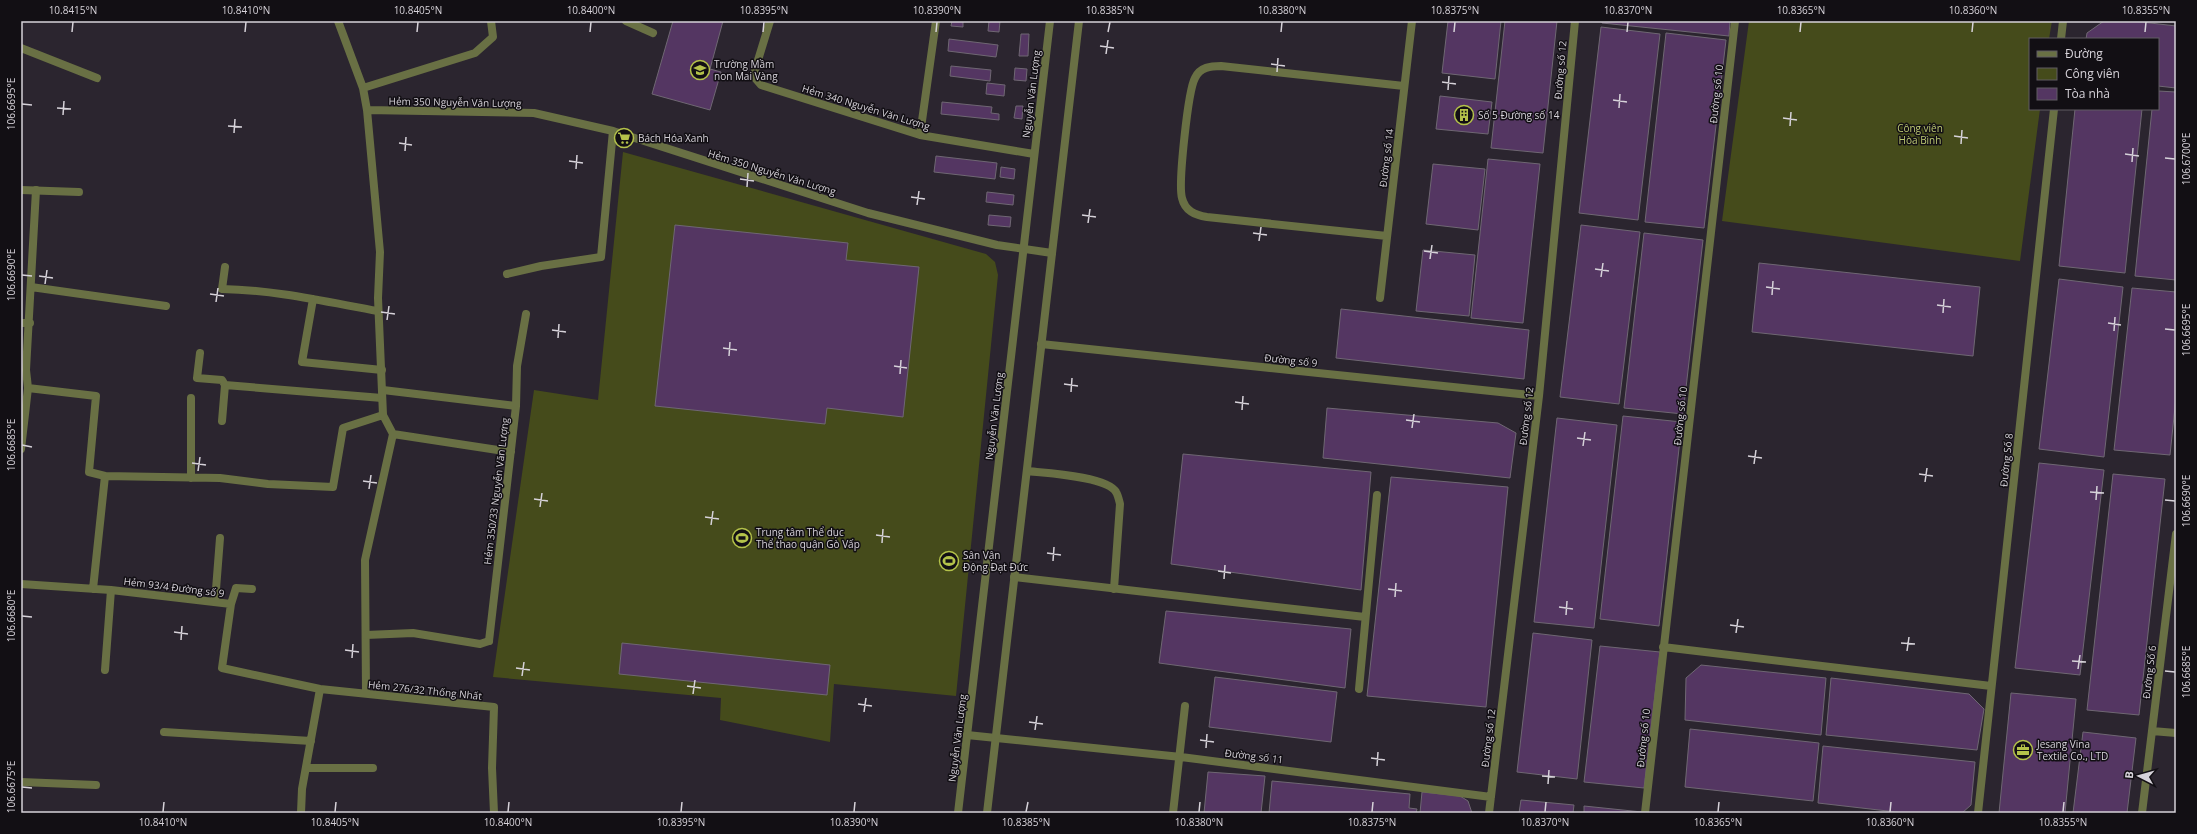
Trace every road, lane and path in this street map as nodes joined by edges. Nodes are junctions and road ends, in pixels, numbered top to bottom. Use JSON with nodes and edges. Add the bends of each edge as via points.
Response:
{"nodes":[{"id":1,"x":338,"y":21,"type":"edge"},
{"id":2,"x":492,"y":21,"type":"edge"},
{"id":3,"x":626,"y":21,"type":"edge"},
{"id":4,"x":770,"y":21,"type":"edge"},
{"id":5,"x":936,"y":21,"type":"edge"},
{"id":6,"x":1050,"y":21,"type":"edge"},
{"id":7,"x":1079,"y":21,"type":"edge"},
{"id":8,"x":1412,"y":21,"type":"edge"},
{"id":9,"x":1574,"y":21,"type":"edge"},
{"id":10,"x":1735,"y":21,"type":"edge"},
{"id":11,"x":2063,"y":21,"type":"edge"},
{"id":12,"x":652,"y":33,"type":"dead end"},
{"id":13,"x":2061,"y":38,"type":"edge"},
{"id":14,"x":21,"y":48,"type":"edge"},
{"id":15,"x":97,"y":78,"type":"dead end"},
{"id":16,"x":1404,"y":86,"type":"junction"},
{"id":17,"x":363,"y":88,"type":"junction"},
{"id":18,"x":367,"y":110,"type":"junction"},
{"id":19,"x":2054,"y":110,"type":"edge"},
{"id":20,"x":612,"y":131,"type":"junction"},
{"id":21,"x":920,"y":135,"type":"junction"},
{"id":22,"x":1034,"y":154,"type":"junction"},
{"id":23,"x":21,"y":190,"type":"edge"},
{"id":24,"x":36,"y":190,"type":"junction"},
{"id":25,"x":79,"y":192,"type":"dead end"},
{"id":26,"x":1387,"y":236,"type":"junction"},
{"id":27,"x":1023,"y":250,"type":"junction"},
{"id":28,"x":1052,"y":253,"type":"junction"},
{"id":29,"x":225,"y":267,"type":"dead end"},
{"id":30,"x":507,"y":274,"type":"dead end"},
{"id":31,"x":31,"y":287,"type":"junction"},
{"id":32,"x":1380,"y":298,"type":"dead end"},
{"id":33,"x":313,"y":299,"type":"junction"},
{"id":34,"x":166,"y":306,"type":"dead end"},
{"id":35,"x":378,"y":312,"type":"junction"},
{"id":36,"x":526,"y":314,"type":"dead end"},
{"id":37,"x":21,"y":323,"type":"edge"},
{"id":38,"x":30,"y":323,"type":"junction"},
{"id":39,"x":1041,"y":344,"type":"junction"},
{"id":40,"x":200,"y":352,"type":"dead end"},
{"id":41,"x":23,"y":369,"type":"edge"},
{"id":42,"x":382,"y":370,"type":"junction"},
{"id":43,"x":225,"y":385,"type":"junction"},
{"id":44,"x":28,"y":388,"type":"junction"},
{"id":45,"x":382,"y":394,"type":"junction"},
{"id":46,"x":1539,"y":396,"type":"junction"},
{"id":47,"x":191,"y":398,"type":"dead end"},
{"id":48,"x":516,"y":406,"type":"junction"},
{"id":49,"x":383,"y":415,"type":"junction"},
{"id":50,"x":222,"y":421,"type":"dead end"},
{"id":51,"x":393,"y":434,"type":"junction"},
{"id":52,"x":21,"y":449,"type":"edge"},
{"id":53,"x":511,"y":452,"type":"junction"},
{"id":54,"x":1027,"y":471,"type":"junction"},
{"id":55,"x":105,"y":476,"type":"junction"},
{"id":56,"x":191,"y":478,"type":"junction"},
{"id":57,"x":1377,"y":495,"type":"dead end"},
{"id":58,"x":2176,"y":534,"type":"edge"},
{"id":59,"x":220,"y":538,"type":"dead end"},
{"id":60,"x":1014,"y":578,"type":"junction"},
{"id":61,"x":21,"y":584,"type":"edge"},
{"id":62,"x":93,"y":589,"type":"junction"},
{"id":63,"x":252,"y":589,"type":"dead end"},
{"id":64,"x":1114,"y":589,"type":"junction"},
{"id":65,"x":111,"y":590,"type":"junction"},
{"id":66,"x":215,"y":602,"type":"junction"},
{"id":67,"x":231,"y":604,"type":"junction"},
{"id":68,"x":1365,"y":617,"type":"junction"},
{"id":69,"x":366,"y":635,"type":"junction"},
{"id":70,"x":1663,"y":647,"type":"junction"},
{"id":71,"x":105,"y":670,"type":"dead end"},
{"id":72,"x":1991,"y":686,"type":"junction"},
{"id":73,"x":320,"y":689,"type":"junction"},
{"id":74,"x":1359,"y":689,"type":"dead end"},
{"id":75,"x":366,"y":693,"type":"junction"},
{"id":76,"x":1185,"y":706,"type":"dead end"},
{"id":77,"x":2152,"y":730,"type":"junction"},
{"id":78,"x":164,"y":732,"type":"dead end"},
{"id":79,"x":2176,"y":733,"type":"edge"},
{"id":80,"x":967,"y":736,"type":"junction"},
{"id":81,"x":996,"y":739,"type":"junction"},
{"id":82,"x":311,"y":741,"type":"junction"},
{"id":83,"x":1181,"y":757,"type":"junction"},
{"id":84,"x":306,"y":768,"type":"junction"},
{"id":85,"x":373,"y":768,"type":"dead end"},
{"id":86,"x":21,"y":782,"type":"edge"},
{"id":87,"x":96,"y":785,"type":"dead end"},
{"id":88,"x":1491,"y":797,"type":"junction"},
{"id":89,"x":301,"y":813,"type":"edge"},
{"id":90,"x":494,"y":813,"type":"edge"},
{"id":91,"x":958,"y":813,"type":"edge"},
{"id":92,"x":987,"y":813,"type":"edge"},
{"id":93,"x":1173,"y":813,"type":"edge"},
{"id":94,"x":1489,"y":813,"type":"edge"},
{"id":95,"x":1645,"y":813,"type":"edge"},
{"id":96,"x":1978,"y":813,"type":"edge"},
{"id":97,"x":2142,"y":813,"type":"edge"}],
"edges":[{"from":1,"to":17,"type":"street"},
{"from":2,"to":17,"type":"street","via":[[493,37],[475,53]]},
{"from":3,"to":12,"type":"street"},
{"from":4,"to":21,"type":"street","name":"Hẻm 340 Nguyễn Văn Lượng","via":[[755,70],[755,78],[761,85]]},
{"from":5,"to":21,"type":"street"},
{"from":6,"to":22,"type":"street","name":"Nguyễn Văn Lượng"},
{"from":7,"to":28,"type":"street"},
{"from":8,"to":16,"type":"street","name":"Đường số 14"},
{"from":9,"to":46,"type":"street","name":"Đường số 12"},
{"from":10,"to":70,"type":"street","name":"Đường số 10"},
{"from":11,"to":13,"type":"street"},
{"from":14,"to":15,"type":"street"},
{"from":16,"to":26,"type":"street","name":"Đường số 14"},
{"from":16,"to":26,"type":"street","via":[[1221,66],[1206,68],[1195,77],[1186,140],[1181,192],[1185,206],[1194,214]]},
{"from":17,"to":18,"type":"street"},
{"from":18,"to":20,"type":"street","name":"Hẻm 350 Nguyễn Văn Lượng","via":[[534,113]]},
{"from":18,"to":35,"type":"street","via":[[380,252]]},
{"from":19,"to":72,"type":"street","name":"Đường Số 8"},
{"from":20,"to":27,"type":"street","name":"Hẻm 350 Nguyễn Văn Lượng","via":[[868,213]]},
{"from":20,"to":30,"type":"street","via":[[601,257]]},
{"from":21,"to":22,"type":"street","name":"Hẻm 340 Nguyễn Văn Lượng"},
{"from":22,"to":27,"type":"street","name":"Nguyễn Văn Lượng"},
{"from":23,"to":24,"type":"street"},
{"from":24,"to":25,"type":"street"},
{"from":24,"to":31,"type":"street"},
{"from":26,"to":32,"type":"street","name":"Đường số 14"},
{"from":27,"to":28,"type":"street","name":"Hẻm 350 Nguyễn Văn Lượng"},
{"from":27,"to":80,"type":"street","name":"Nguyễn Văn Lượng"},
{"from":28,"to":39,"type":"street"},
{"from":29,"to":33,"type":"street","via":[[222,289],[242,289]]},
{"from":31,"to":34,"type":"street"},
{"from":31,"to":38,"type":"street"},
{"from":33,"to":35,"type":"street"},
{"from":33,"to":42,"type":"street","via":[[302,362]]},
{"from":35,"to":42,"type":"street"},
{"from":36,"to":48,"type":"street","via":[[517,366]]},
{"from":37,"to":38,"type":"street"},
{"from":38,"to":41,"type":"street"},
{"from":39,"to":46,"type":"street","name":"Đường số 9"},
{"from":39,"to":54,"type":"street"},
{"from":40,"to":43,"type":"street","name":"Hẻm 350/33 Nguyễn Văn Lượng","via":[[198,378],[222,380]]},
{"from":41,"to":44,"type":"street"},
{"from":42,"to":45,"type":"street"},
{"from":43,"to":45,"type":"street","name":"Hẻm 350/33 Nguyễn Văn Lượng"},
{"from":43,"to":50,"type":"street"},
{"from":44,"to":52,"type":"street"},
{"from":44,"to":55,"type":"street","via":[[96,396],[89,472]]},
{"from":45,"to":48,"type":"street","name":"Hẻm 350/33 Nguyễn Văn Lượng"},
{"from":45,"to":49,"type":"street"},
{"from":46,"to":88,"type":"street","name":"Đường số 12"},
{"from":47,"to":56,"type":"street"},
{"from":48,"to":53,"type":"street","name":"Hẻm 350/33 Nguyễn Văn Lượng"},
{"from":49,"to":51,"type":"street"},
{"from":49,"to":56,"type":"street","via":[[343,428],[332,487]]},
{"from":51,"to":53,"type":"street"},
{"from":51,"to":69,"type":"street","via":[[365,560]]},
{"from":53,"to":69,"type":"street","name":"Hẻm 350/33 Nguyễn Văn Lượng","via":[[489,641],[480,644],[413,633]]},
{"from":54,"to":60,"type":"street"},
{"from":54,"to":64,"type":"street","via":[[1079,476],[1108,485],[1116,491],[1120,504]]},
{"from":55,"to":56,"type":"street"},
{"from":55,"to":62,"type":"street"},
{"from":57,"to":68,"type":"street"},
{"from":58,"to":77,"type":"street","name":"Đường Số 6"},
{"from":59,"to":66,"type":"street"},
{"from":60,"to":64,"type":"street"},
{"from":60,"to":81,"type":"street"},
{"from":61,"to":62,"type":"street","name":"Hẻm 93/4 Đường số 9"},
{"from":62,"to":65,"type":"street","name":"Hẻm 93/4 Đường số 9"},
{"from":63,"to":67,"type":"street","via":[[236,588]]},
{"from":64,"to":68,"type":"street"},
{"from":65,"to":66,"type":"street","name":"Hẻm 93/4 Đường số 9"},
{"from":65,"to":71,"type":"street"},
{"from":66,"to":67,"type":"street","name":"Hẻm 93/4 Đường số 9"},
{"from":67,"to":73,"type":"street","name":"Hẻm 93/4 Đường số 9","via":[[222,668]]},
{"from":68,"to":74,"type":"street"},
{"from":69,"to":75,"type":"street"},
{"from":70,"to":72,"type":"street"},
{"from":70,"to":95,"type":"street","name":"Đường số 10"},
{"from":72,"to":96,"type":"street","name":"Đường Số 8"},
{"from":73,"to":75,"type":"street","name":"Hẻm 276/32 Thống Nhất"},
{"from":73,"to":82,"type":"street"},
{"from":75,"to":90,"type":"street","name":"Hẻm 276/32 Thống Nhất","via":[[494,707]]},
{"from":76,"to":83,"type":"street"},
{"from":77,"to":79,"type":"street"},
{"from":77,"to":97,"type":"street","name":"Đường Số 6"},
{"from":78,"to":82,"type":"street"},
{"from":80,"to":81,"type":"street","name":"Đường số 11"},
{"from":80,"to":91,"type":"street","name":"Nguyễn Văn Lượng"},
{"from":81,"to":83,"type":"street","name":"Đường số 11"},
{"from":81,"to":92,"type":"street"},
{"from":82,"to":84,"type":"street"},
{"from":83,"to":88,"type":"street","name":"Đường số 11"},
{"from":83,"to":93,"type":"street"},
{"from":84,"to":85,"type":"street"},
{"from":84,"to":89,"type":"street"},
{"from":86,"to":87,"type":"street"},
{"from":88,"to":94,"type":"street","name":"Đường số 12"}]}
